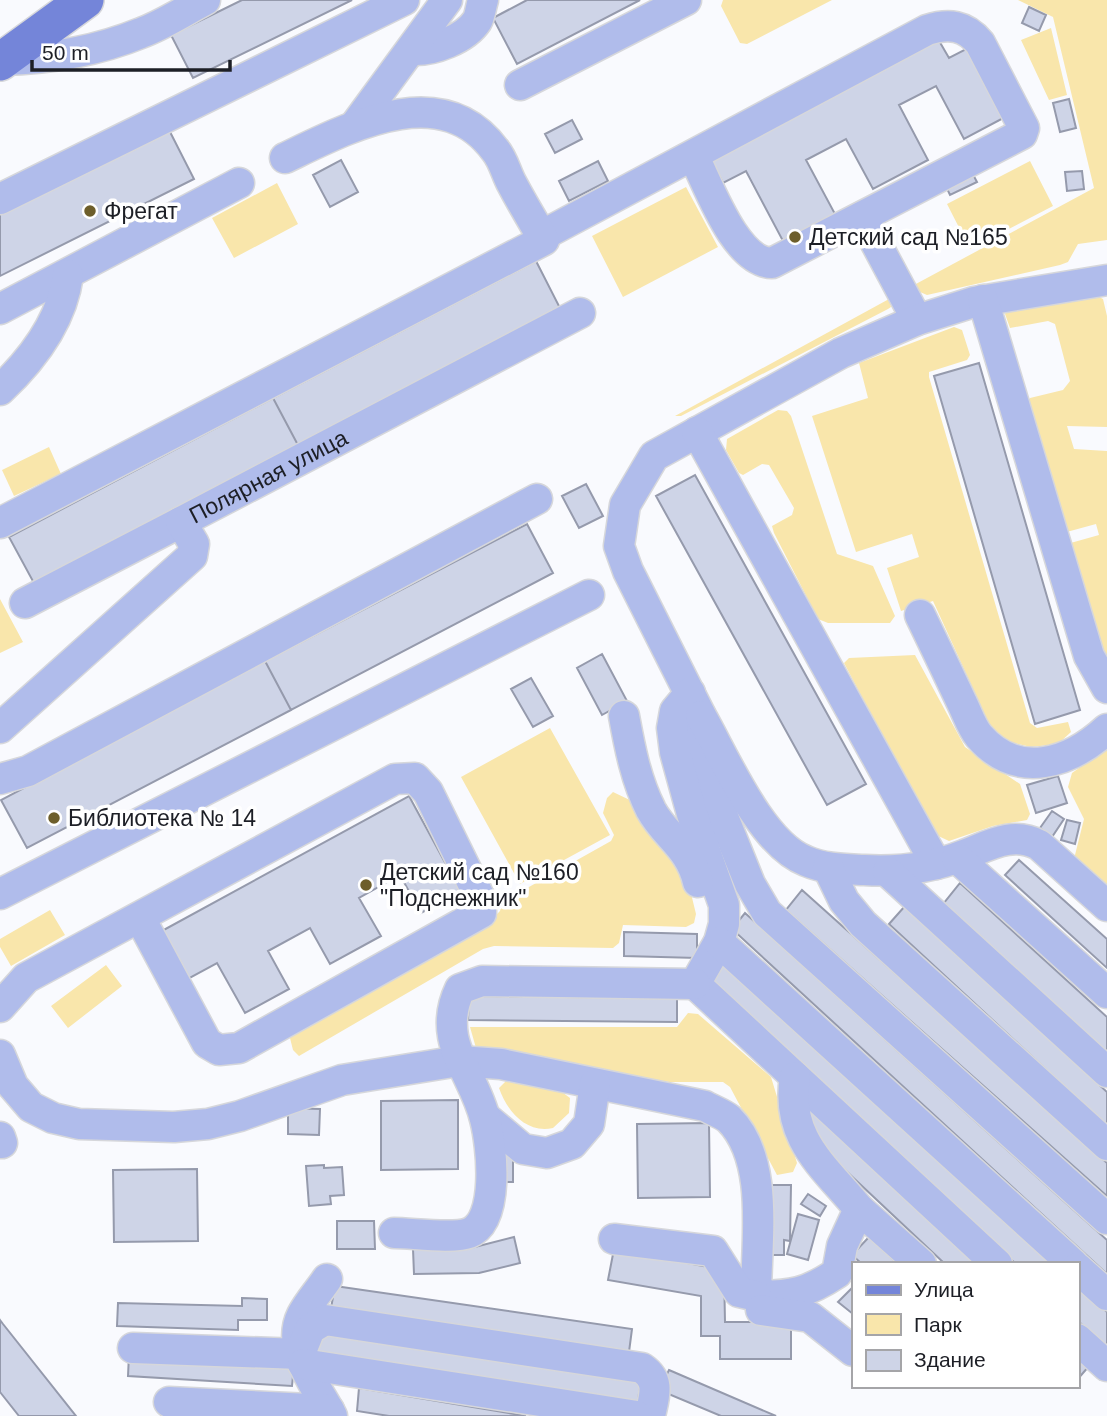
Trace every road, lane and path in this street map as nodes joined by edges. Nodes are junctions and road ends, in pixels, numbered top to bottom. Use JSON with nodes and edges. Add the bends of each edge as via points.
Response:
{"nodes":[{"id":1,"x":85,"y":0,"type":"edge"},
{"id":2,"x":205,"y":0,"type":"edge"},
{"id":3,"x":404,"y":0,"type":"edge"},
{"id":4,"x":447,"y":0,"type":"edge"},
{"id":5,"x":457,"y":0,"type":"edge"},
{"id":6,"x":476,"y":0,"type":"edge"},
{"id":7,"x":483,"y":0,"type":"edge"},
{"id":8,"x":686,"y":0,"type":"edge"},
{"id":9,"x":413,"y":50,"type":"junction"},
{"id":10,"x":1,"y":60,"type":"edge"},
{"id":11,"x":520,"y":85,"type":"dead end"},
{"id":12,"x":356,"y":124,"type":"junction"},
{"id":13,"x":693,"y":155,"type":"junction"},
{"id":14,"x":285,"y":158,"type":"dead end"},
{"id":15,"x":239,"y":183,"type":"dead end"},
{"id":16,"x":0,"y":199,"type":"edge"},
{"id":17,"x":862,"y":217,"type":"junction"},
{"id":18,"x":541,"y":236,"type":"junction"},
{"id":19,"x":68,"y":275,"type":"junction"},
{"id":20,"x":1107,"y":280,"type":"edge"},
{"id":21,"x":983,"y":300,"type":"junction"},
{"id":22,"x":0,"y":309,"type":"edge"},
{"id":23,"x":580,"y":313,"type":"dead end"},
{"id":24,"x":917,"y":320,"type":"junction"},
{"id":25,"x":0,"y":390,"type":"edge"},
{"id":26,"x":697,"y":432,"type":"junction"},
{"id":27,"x":537,"y":499,"type":"dead end"},
{"id":28,"x":181,"y":522,"type":"junction"},
{"id":29,"x":0,"y":523,"type":"edge"},
{"id":30,"x":589,"y":595,"type":"dead end"},
{"id":31,"x":25,"y":603,"type":"dead end"},
{"id":32,"x":920,"y":615,"type":"dead end"},
{"id":33,"x":1107,"y":688,"type":"edge"},
{"id":34,"x":695,"y":704,"type":"junction"},
{"id":35,"x":624,"y":716,"type":"dead end"},
{"id":36,"x":0,"y":728,"type":"edge"},
{"id":37,"x":1107,"y":729,"type":"edge"},
{"id":38,"x":0,"y":779,"type":"edge"},
{"id":39,"x":946,"y":861,"type":"junction"},
{"id":40,"x":828,"y":868,"type":"junction"},
{"id":41,"x":888,"y":872,"type":"junction"},
{"id":42,"x":0,"y":894,"type":"edge"},
{"id":43,"x":1107,"y":905,"type":"edge"},
{"id":44,"x":140,"y":918,"type":"junction"},
{"id":45,"x":717,"y":946,"type":"junction"},
{"id":46,"x":695,"y":984,"type":"junction"},
{"id":47,"x":1107,"y":993,"type":"edge"},
{"id":48,"x":0,"y":1007,"type":"edge"},
{"id":49,"x":0,"y":1055,"type":"edge"},
{"id":50,"x":459,"y":1061,"type":"junction"},
{"id":51,"x":1107,"y":1072,"type":"edge"},
{"id":52,"x":795,"y":1077,"type":"junction"},
{"id":53,"x":594,"y":1084,"type":"junction"},
{"id":54,"x":485,"y":1117,"type":"junction"},
{"id":55,"x":1107,"y":1145,"type":"edge"},
{"id":56,"x":859,"y":1209,"type":"junction"},
{"id":57,"x":1107,"y":1219,"type":"edge"},
{"id":58,"x":394,"y":1233,"type":"dead end"},
{"id":59,"x":614,"y":1239,"type":"dead end"},
{"id":60,"x":919,"y":1262,"type":"edge"},
{"id":61,"x":995,"y":1262,"type":"edge"},
{"id":62,"x":1071,"y":1262,"type":"edge"},
{"id":63,"x":1079,"y":1270,"type":"edge"},
{"id":64,"x":845,"y":1273,"type":"edge"},
{"id":65,"x":327,"y":1279,"type":"dead end"},
{"id":66,"x":748,"y":1294,"type":"junction"},
{"id":67,"x":1107,"y":1295,"type":"edge"},
{"id":68,"x":1079,"y":1341,"type":"edge"},
{"id":69,"x":133,"y":1348,"type":"dead end"},
{"id":70,"x":852,"y":1350,"type":"edge"},
{"id":71,"x":301,"y":1359,"type":"junction"},
{"id":72,"x":1107,"y":1366,"type":"edge"},
{"id":73,"x":169,"y":1402,"type":"dead end"},
{"id":74,"x":330,"y":1413,"type":"edge"},
{"id":75,"x":637,"y":1416,"type":"edge"},
{"id":76,"x":650,"y":1416,"type":"edge"}],
"edges":[{"from":1,"to":10,"type":"main road"},
{"from":2,"to":10,"type":"street","via":[[144,33],[118,41],[52,58]]},
{"from":3,"to":16,"type":"street"},
{"from":4,"to":9,"type":"street"},
{"from":5,"to":6,"type":"street"},
{"from":7,"to":9,"type":"street","via":[[477,22],[430,51]]},
{"from":8,"to":11,"type":"street"},
{"from":9,"to":12,"type":"street"},
{"from":12,"to":14,"type":"street"},
{"from":12,"to":18,"type":"street","via":[[405,112],[444,113],[477,130],[496,151]]},
{"from":13,"to":17,"type":"street","via":[[740,247],[760,263],[772,264]]},
{"from":13,"to":17,"type":"street","via":[[927,30],[943,25],[971,32],[1022,119],[1022,134]]},
{"from":13,"to":18,"type":"street"},
{"from":15,"to":19,"type":"street"},
{"from":17,"to":24,"type":"street"},
{"from":18,"to":29,"type":"street","via":[[544,240]]},
{"from":19,"to":22,"type":"street"},
{"from":19,"to":25,"type":"street","via":[[66,295],[39,348]]},
{"from":20,"to":21,"type":"street"},
{"from":21,"to":24,"type":"street"},
{"from":21,"to":33,"type":"street","via":[[1089,656]]},
{"from":23,"to":28,"type":"street","name":"Полярная улица"},
{"from":24,"to":26,"type":"street","via":[[841,353]]},
{"from":26,"to":34,"type":"street","via":[[654,456],[625,505],[619,546]]},
{"from":26,"to":39,"type":"street"},
{"from":27,"to":38,"type":"street","via":[[28,771]]},
{"from":28,"to":31,"type":"street"},
{"from":28,"to":36,"type":"street","name":"Полярная улица","via":[[194,544],[192,556]]},
{"from":30,"to":42,"type":"street"},
{"from":32,"to":37,"type":"street","via":[[978,736],[1003,755],[1032,763],[1066,759]]},
{"from":34,"to":40,"type":"street","via":[[766,830],[785,850]]},
{"from":34,"to":45,"type":"street","via":[[675,711],[671,728],[692,814],[724,905]]},
{"from":34,"to":57,"type":"street","via":[[701,762],[750,884],[767,913]]},
{"from":35,"to":45,"type":"street","via":[[634,771],[652,813],[678,841],[695,871]]},
{"from":39,"to":41,"type":"street"},
{"from":39,"to":43,"type":"street","via":[[1004,840],[1027,839]]},
{"from":39,"to":47,"type":"street"},
{"from":40,"to":41,"type":"street"},
{"from":40,"to":55,"type":"street","via":[[844,901],[863,924]]},
{"from":41,"to":51,"type":"street"},
{"from":44,"to":44,"type":"street","via":[[395,779],[415,778],[428,792],[481,900],[481,913],[239,1048],[219,1050],[207,1043]]},
{"from":44,"to":48,"type":"street","via":[[26,978]]},
{"from":45,"to":46,"type":"street"},
{"from":45,"to":62,"type":"street"},
{"from":46,"to":50,"type":"street","via":[[482,981],[460,989],[451,1008]]},
{"from":46,"to":52,"type":"street"},
{"from":49,"to":50,"type":"street","via":[[13,1086],[30,1107],[53,1118],[79,1124],[174,1127],[240,1116],[342,1080]]},
{"from":50,"to":53,"type":"street","via":[[500,1064]]},
{"from":50,"to":54,"type":"street"},
{"from":52,"to":56,"type":"street","via":[[793,1118],[806,1145]]},
{"from":52,"to":61,"type":"street"},
{"from":53,"to":54,"type":"street","via":[[589,1124],[572,1144],[547,1153],[523,1149]]},
{"from":53,"to":66,"type":"street","via":[[705,1106],[728,1118],[756,1171]]},
{"from":54,"to":58,"type":"street","via":[[492,1157],[482,1225],[467,1234]]},
{"from":56,"to":60,"type":"street"},
{"from":56,"to":64,"type":"street","via":[[842,1245]]},
{"from":59,"to":66,"type":"street","via":[[713,1251]]},
{"from":63,"to":67,"type":"street"},
{"from":64,"to":66,"type":"street","via":[[789,1296]]},
{"from":65,"to":71,"type":"street","via":[[301,1316],[296,1334]]},
{"from":66,"to":70,"type":"street","via":[[747,1306],[810,1317]]},
{"from":68,"to":72,"type":"street"},
{"from":69,"to":71,"type":"street"},
{"from":71,"to":74,"type":"street"},
{"from":71,"to":75,"type":"street"},
{"from":71,"to":76,"type":"street","via":[[310,1329],[325,1320],[642,1368],[656,1384]]},
{"from":73,"to":74,"type":"street"}]}
